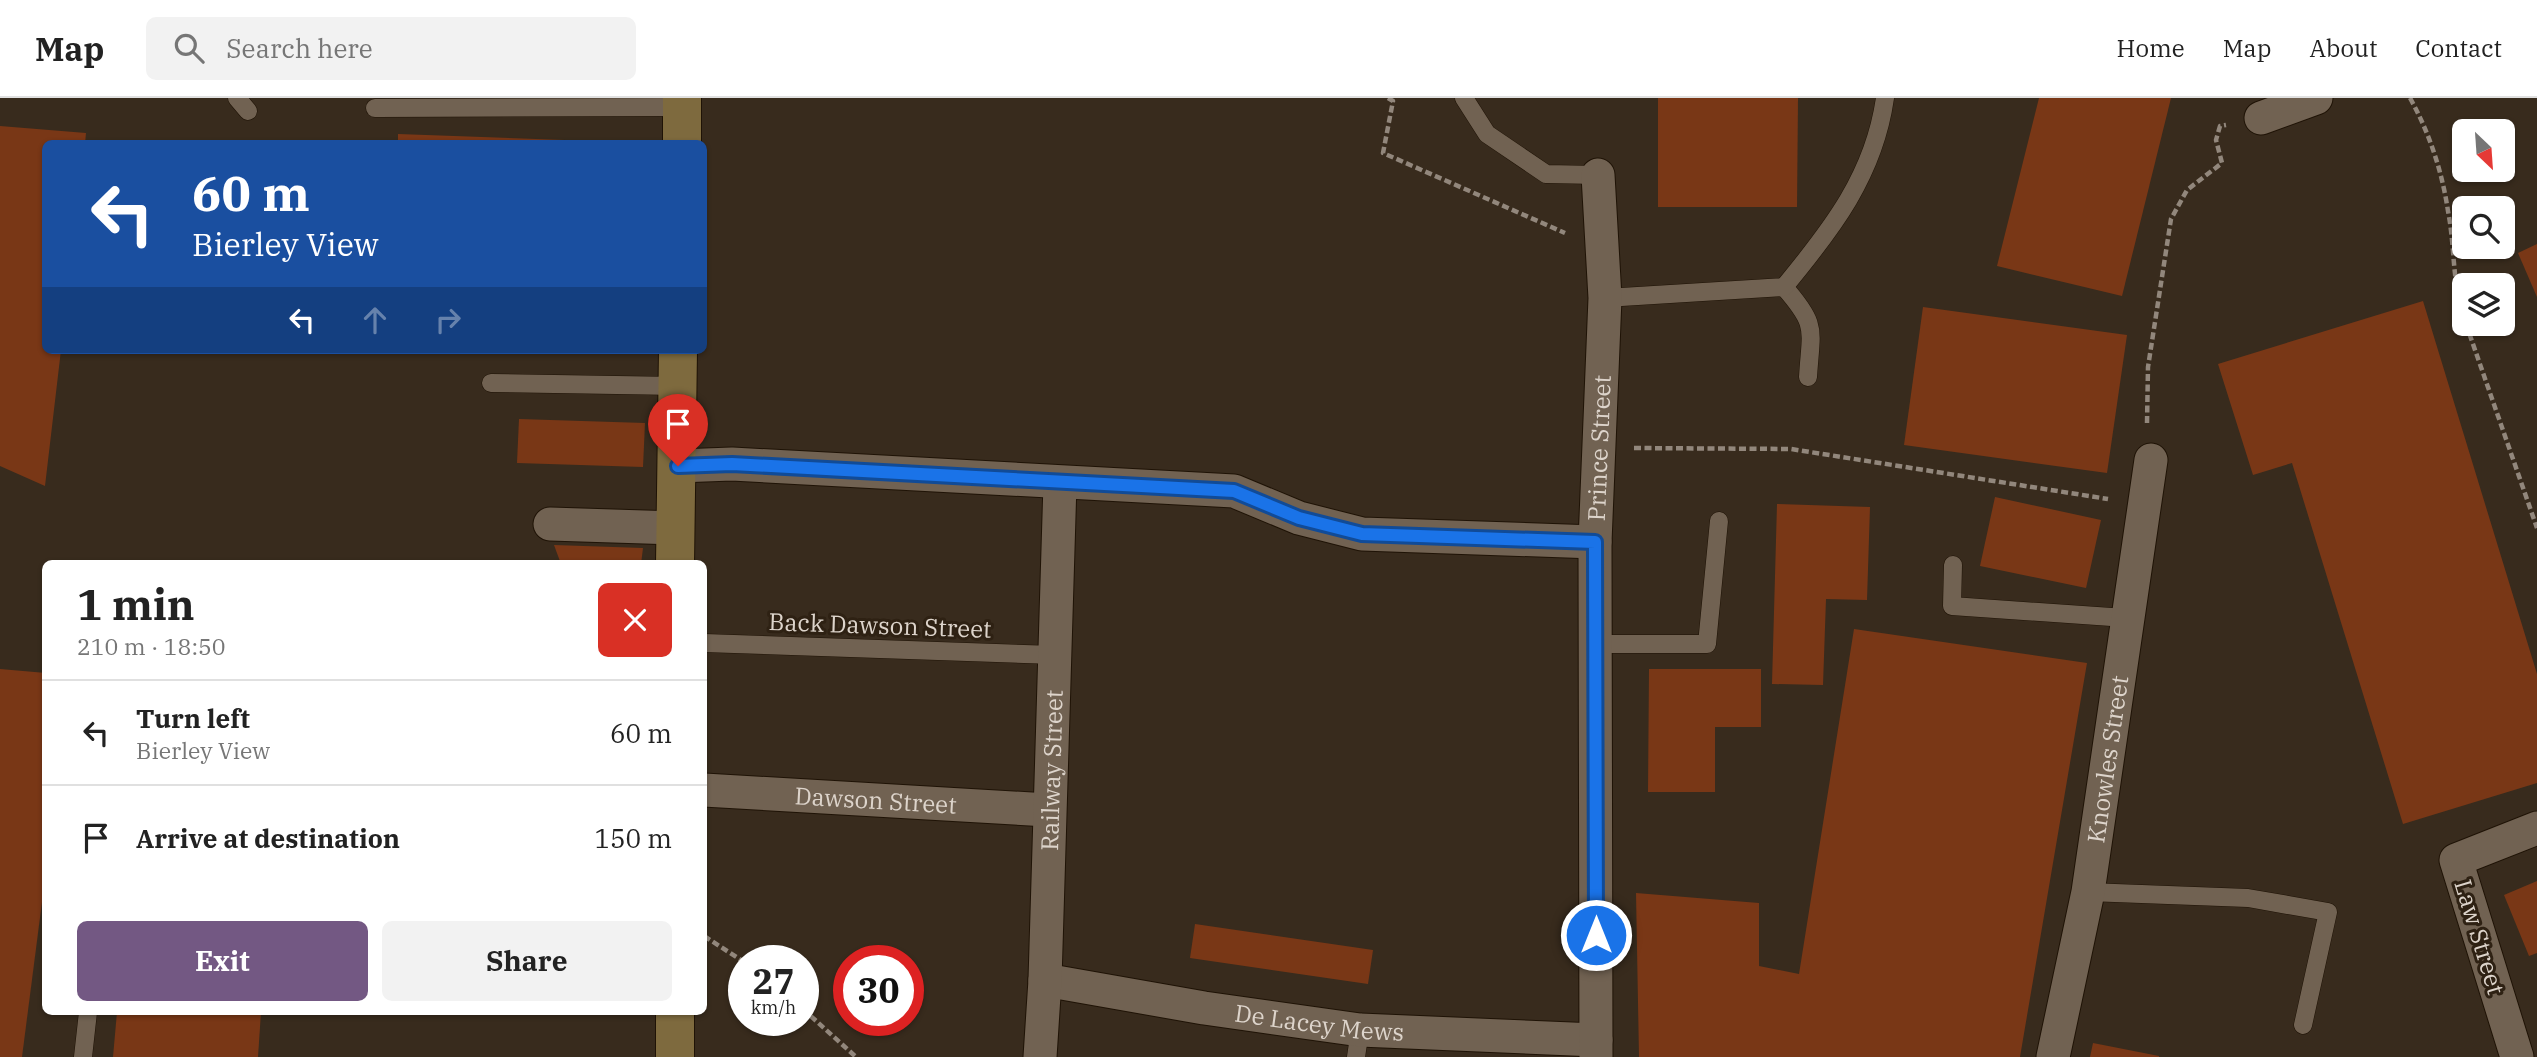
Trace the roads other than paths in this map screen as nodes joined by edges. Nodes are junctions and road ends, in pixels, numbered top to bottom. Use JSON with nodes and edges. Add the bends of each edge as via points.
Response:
{"nodes":[{"id":1,"x":1464,"y":98,"type":"edge"},
{"id":2,"x":1885,"y":98,"type":"edge"},
{"id":3,"x":2316,"y":98,"type":"edge"},
{"id":4,"x":375,"y":108,"type":"dead end"},
{"id":5,"x":682,"y":116,"type":"edge"},
{"id":6,"x":2261,"y":118,"type":"road end"},
{"id":7,"x":1598,"y":175,"type":"joint"},
{"id":8,"x":1784,"y":286,"type":"junction"},
{"id":9,"x":1605,"y":298,"type":"junction"},
{"id":10,"x":678,"y":368,"type":"edge"},
{"id":11,"x":1808,"y":377,"type":"dead end"},
{"id":12,"x":491,"y":383,"type":"dead end"},
{"id":13,"x":2151,"y":460,"type":"road end"},
{"id":14,"x":678,"y":466,"type":"junction"},
{"id":15,"x":1060,"y":483,"type":"junction"},
{"id":16,"x":1719,"y":521,"type":"dead end"},
{"id":17,"x":550,"y":524,"type":"dead end"},
{"id":18,"x":1595,"y":542,"type":"junction"},
{"id":19,"x":675,"y":546,"type":"edge"},
{"id":20,"x":1953,"y":565,"type":"dead end"},
{"id":21,"x":2126,"y":618,"type":"junction"},
{"id":22,"x":707,"y":643,"type":"edge"},
{"id":23,"x":1595,"y":644,"type":"junction"},
{"id":24,"x":1055,"y":655,"type":"junction"},
{"id":25,"x":707,"y":790,"type":"edge"},
{"id":26,"x":1048,"y":810,"type":"junction"},
{"id":27,"x":2537,"y":828,"type":"edge"},
{"id":28,"x":2088,"y":892,"type":"junction"},
{"id":29,"x":1045,"y":980,"type":"junction"},
{"id":30,"x":88,"y":1015,"type":"edge"},
{"id":31,"x":675,"y":1015,"type":"edge"},
{"id":32,"x":2304,"y":1026,"type":"dead end"},
{"id":33,"x":1358,"y":1043,"type":"edge"},
{"id":34,"x":1596,"y":1049,"type":"edge"},
{"id":35,"x":83,"y":1057,"type":"edge"},
{"id":36,"x":675,"y":1057,"type":"edge"},
{"id":37,"x":1040,"y":1057,"type":"edge"},
{"id":38,"x":2053,"y":1057,"type":"edge"},
{"id":39,"x":2517,"y":1057,"type":"edge"}],
"edges":[{"from":1,"to":7,"type":"lane","via":[[1487,134],[1546,174]]},
{"from":2,"to":8,"type":"lane","via":[[1881,125],[1848,203]]},
{"from":3,"to":6,"type":"street"},
{"from":4,"to":5,"type":"lane"},
{"from":7,"to":9,"type":"street","name":"Prince Street"},
{"from":8,"to":9,"type":"lane"},
{"from":8,"to":11,"type":"lane","via":[[1811,325]]},
{"from":9,"to":18,"type":"street","name":"Prince Street"},
{"from":10,"to":12,"type":"lane"},
{"from":10,"to":14,"type":"street"},
{"from":13,"to":21,"type":"street","name":"Knowles Street"},
{"from":14,"to":15,"type":"street","via":[[732,464]]},
{"from":14,"to":19,"type":"street"},
{"from":15,"to":18,"type":"street","via":[[1234,491],[1299,518],[1362,534]]},
{"from":15,"to":24,"type":"street","name":"Railway Street"},
{"from":16,"to":23,"type":"lane","via":[[1707,644]]},
{"from":17,"to":19,"type":"street"},
{"from":18,"to":23,"type":"street","name":"Prince Street"},
{"from":20,"to":21,"type":"lane","via":[[1952,606]]},
{"from":21,"to":28,"type":"street","name":"Knowles Street"},
{"from":22,"to":24,"type":"lane","name":"Back Dawson Street"},
{"from":23,"to":34,"type":"street","name":"Prince Street"},
{"from":24,"to":26,"type":"street","name":"Railway Street"},
{"from":25,"to":26,"type":"street","name":"Dawson Street"},
{"from":26,"to":29,"type":"street","name":"Railway Street"},
{"from":27,"to":39,"type":"street","name":"Law Street","via":[[2456,860]]},
{"from":28,"to":32,"type":"lane","via":[[2248,898],[2328,912]]},
{"from":28,"to":38,"type":"street","name":"Knowles Street"},
{"from":29,"to":33,"type":"street","name":"De Lacey Mews","via":[[1204,1008]]},
{"from":29,"to":37,"type":"street","name":"Railway Street"},
{"from":30,"to":35,"type":"lane"},
{"from":31,"to":36,"type":"street"},
{"from":33,"to":34,"type":"street","name":"De Lacey Mews"}]}
